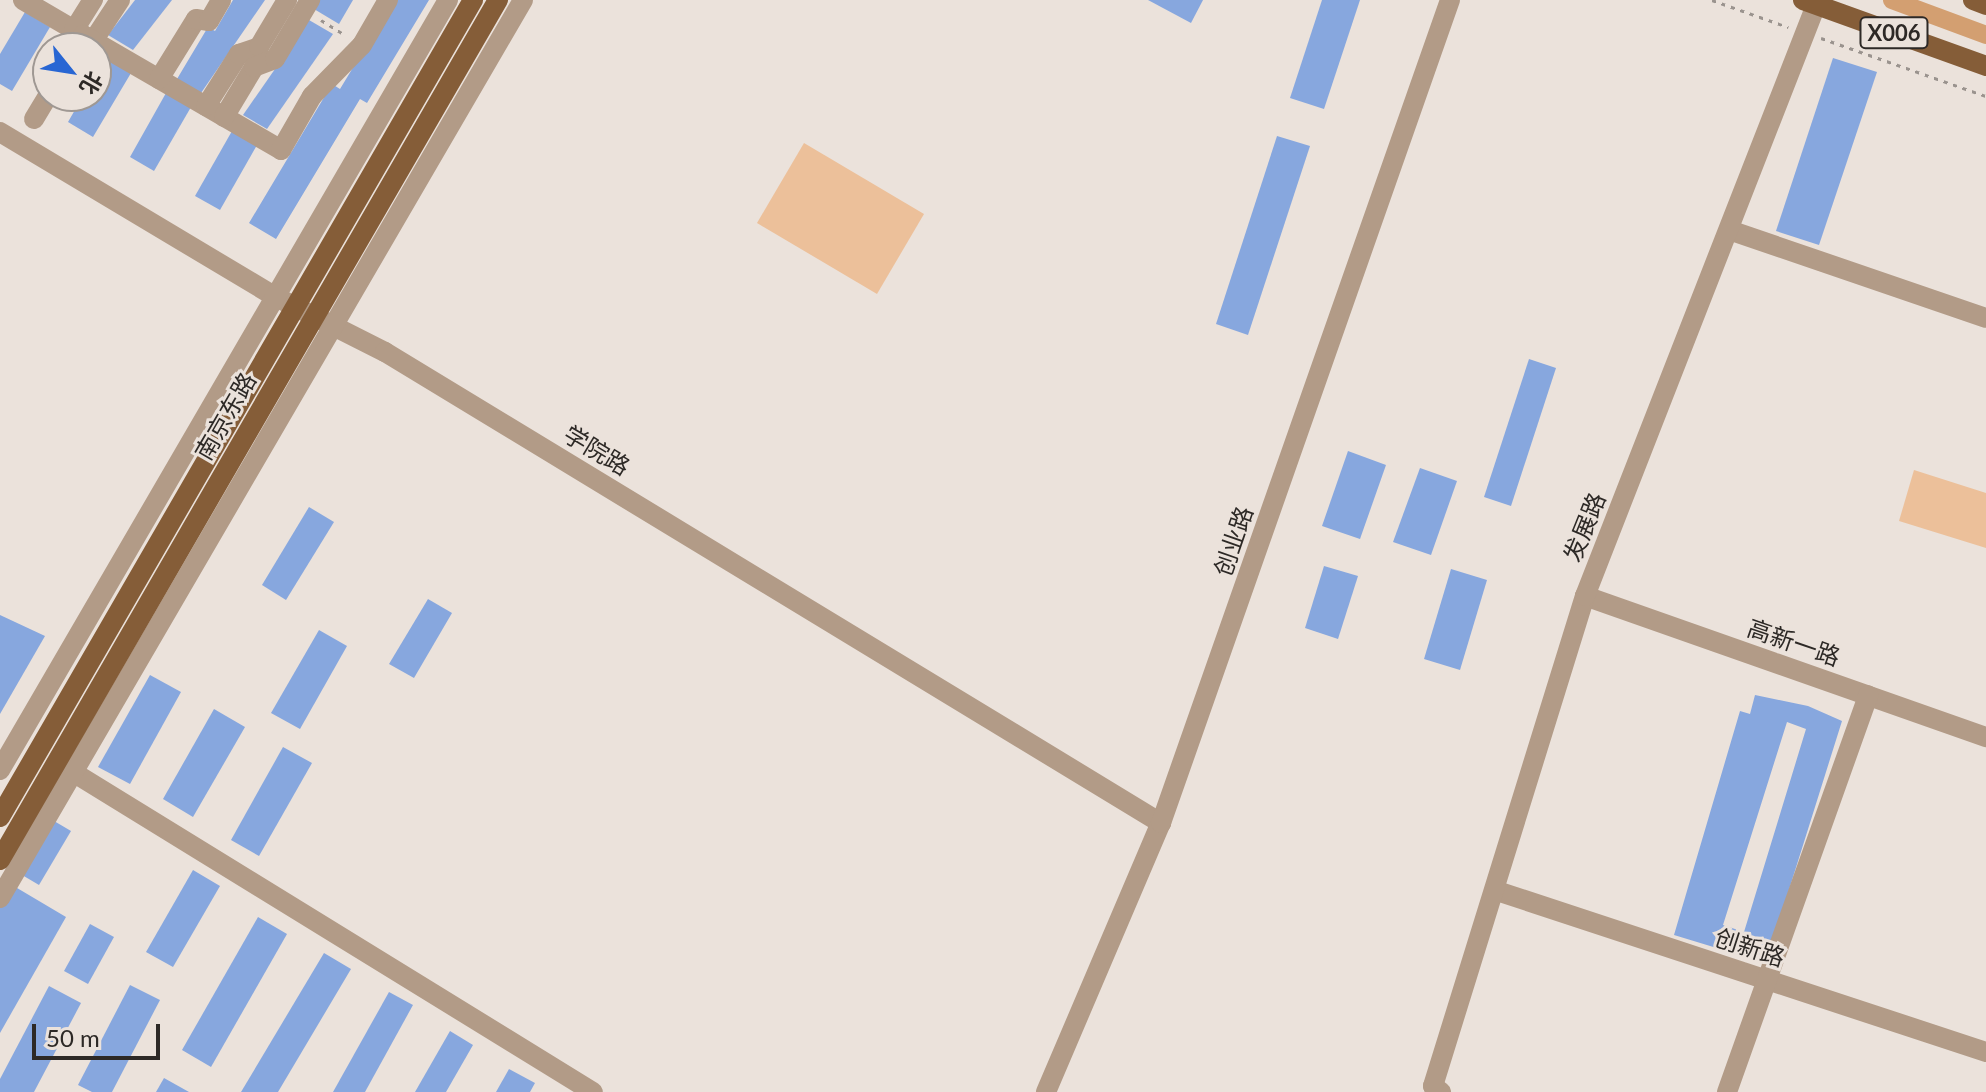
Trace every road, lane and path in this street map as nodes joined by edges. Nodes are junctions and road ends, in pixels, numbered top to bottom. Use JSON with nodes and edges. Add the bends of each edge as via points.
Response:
{"nodes":[{"id":1,"x":23,"y":0,"type":"edge"},
{"id":2,"x":93,"y":0,"type":"edge"},
{"id":3,"x":120,"y":0,"type":"edge"},
{"id":4,"x":221,"y":0,"type":"edge"},
{"id":5,"x":388,"y":0,"type":"edge"},
{"id":6,"x":448,"y":0,"type":"edge"},
{"id":7,"x":473,"y":0,"type":"edge"},
{"id":8,"x":498,"y":0,"type":"edge"},
{"id":9,"x":523,"y":0,"type":"edge"},
{"id":10,"x":1450,"y":0,"type":"edge"},
{"id":11,"x":1712,"y":0,"type":"edge"},
{"id":12,"x":1973,"y":0,"type":"edge"},
{"id":13,"x":1812,"y":2,"type":"edge"},
{"id":14,"x":300,"y":3,"type":"edge"},
{"id":15,"x":1986,"y":5,"type":"edge"},
{"id":16,"x":73,"y":32,"type":"edge"},
{"id":17,"x":84,"y":32,"type":"edge"},
{"id":18,"x":88,"y":32,"type":"edge"},
{"id":19,"x":1805,"y":33,"type":"junction"},
{"id":20,"x":362,"y":45,"type":"junction"},
{"id":21,"x":112,"y":54,"type":"edge"},
{"id":22,"x":1986,"y":66,"type":"edge"},
{"id":23,"x":159,"y":79,"type":"junction"},
{"id":24,"x":1986,"y":96,"type":"edge"},
{"id":25,"x":38,"y":112,"type":"edge"},
{"id":26,"x":215,"y":112,"type":"junction"},
{"id":27,"x":34,"y":119,"type":"dead end"},
{"id":28,"x":0,"y":132,"type":"edge"},
{"id":29,"x":1732,"y":231,"type":"junction"},
{"id":30,"x":276,"y":297,"type":"junction"},
{"id":31,"x":304,"y":312,"type":"junction"},
{"id":32,"x":1986,"y":318,"type":"edge"},
{"id":33,"x":333,"y":326,"type":"junction"},
{"id":34,"x":1585,"y":596,"type":"junction"},
{"id":35,"x":1868,"y":695,"type":"junction"},
{"id":36,"x":1986,"y":737,"type":"edge"},
{"id":37,"x":64,"y":767,"type":"junction"},
{"id":38,"x":0,"y":770,"type":"edge"},
{"id":39,"x":0,"y":817,"type":"edge"},
{"id":40,"x":1161,"y":823,"type":"junction"},
{"id":41,"x":0,"y":860,"type":"edge"},
{"id":42,"x":1497,"y":891,"type":"junction"},
{"id":43,"x":0,"y":898,"type":"edge"},
{"id":44,"x":1769,"y":981,"type":"junction"},
{"id":45,"x":1986,"y":1052,"type":"edge"},
{"id":46,"x":1437,"y":1089,"type":"edge"},
{"id":47,"x":593,"y":1092,"type":"edge"},
{"id":48,"x":1046,"y":1092,"type":"edge"},
{"id":49,"x":1727,"y":1092,"type":"edge"}],
"edges":[{"from":1,"to":16,"type":"street"},
{"from":2,"to":17,"type":"street"},
{"from":3,"to":18,"type":"street"},
{"from":4,"to":23,"type":"street","via":[[209,21],[196,19]]},
{"from":5,"to":20,"type":"street"},
{"from":6,"to":30,"type":"street"},
{"from":7,"to":31,"type":"main road","name":"南京东路"},
{"from":8,"to":31,"type":"main road","name":"南京东路"},
{"from":9,"to":33,"type":"street"},
{"from":10,"to":40,"type":"street","name":"创业路"},
{"from":11,"to":19,"type":"path"},
{"from":12,"to":15,"type":"main road"},
{"from":13,"to":19,"type":"street","name":"发展路"},
{"from":13,"to":22,"type":"main road","number":"X006"},
{"from":14,"to":20,"type":"path"},
{"from":14,"to":26,"type":"street","via":[[275,59],[254,67]]},
{"from":19,"to":24,"type":"path"},
{"from":19,"to":29,"type":"street","name":"发展路"},
{"from":20,"to":26,"type":"street","via":[[312,96],[281,150]]},
{"from":21,"to":23,"type":"street"},
{"from":23,"to":26,"type":"street"},
{"from":25,"to":27,"type":"street"},
{"from":28,"to":30,"type":"street","name":"学院路"},
{"from":29,"to":32,"type":"street"},
{"from":29,"to":34,"type":"street","name":"发展路"},
{"from":30,"to":31,"type":"street","name":"学院路"},
{"from":30,"to":38,"type":"street"},
{"from":31,"to":33,"type":"street","name":"学院路"},
{"from":31,"to":37,"type":"main road","name":"南京东路"},
{"from":31,"to":39,"type":"main road","name":"南京东路"},
{"from":33,"to":37,"type":"street"},
{"from":33,"to":40,"type":"street","name":"学院路"},
{"from":34,"to":35,"type":"street","name":"高新一路"},
{"from":34,"to":42,"type":"street","name":"发展路"},
{"from":35,"to":36,"type":"street","name":"高新一路"},
{"from":35,"to":44,"type":"street"},
{"from":37,"to":41,"type":"main road","name":"南京东路"},
{"from":37,"to":43,"type":"street"},
{"from":37,"to":47,"type":"street"},
{"from":40,"to":48,"type":"street","name":"创业路"},
{"from":42,"to":44,"type":"street","name":"创新路"},
{"from":42,"to":46,"type":"street","name":"发展路"},
{"from":44,"to":45,"type":"street","name":"创新路"},
{"from":44,"to":49,"type":"street"}]}
